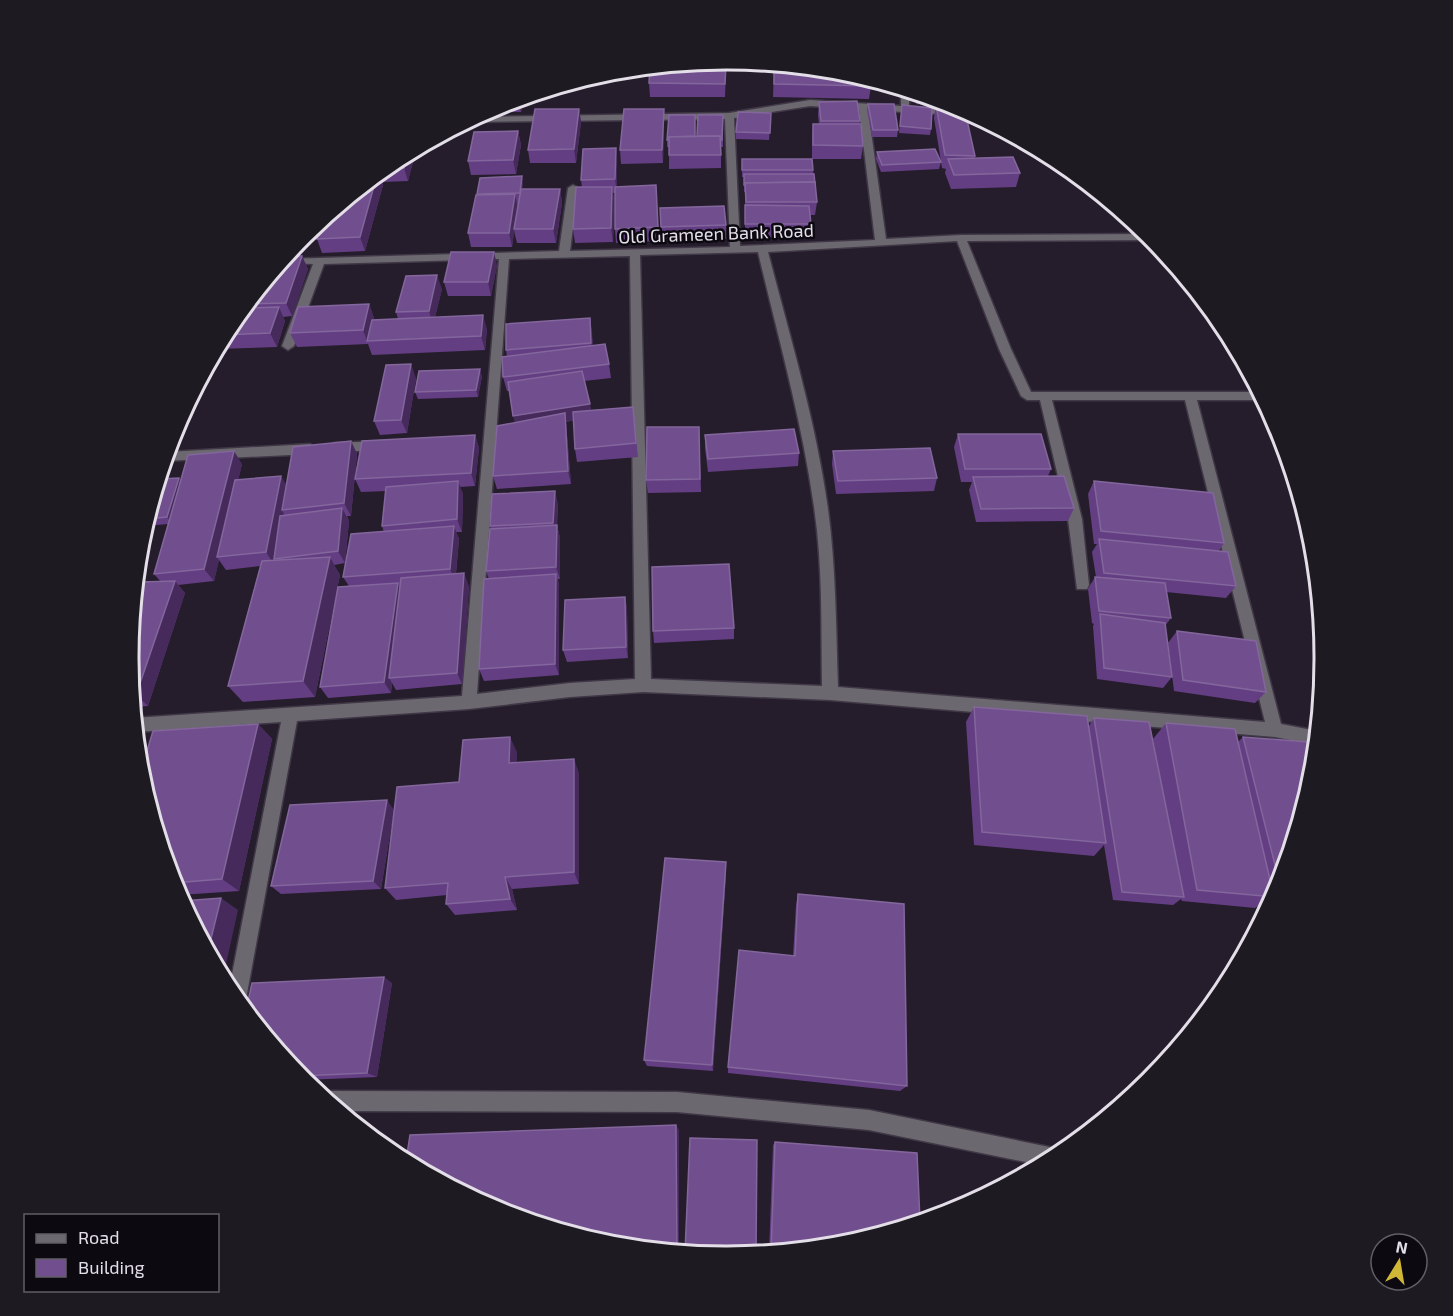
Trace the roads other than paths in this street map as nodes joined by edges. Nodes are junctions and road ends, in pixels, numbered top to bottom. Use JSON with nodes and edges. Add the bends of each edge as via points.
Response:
{"nodes":[{"id":1,"x":905,"y":99,"type":"edge"},
{"id":2,"x":863,"y":106,"type":"junction"},
{"id":3,"x":905,"y":109,"type":"junction"},
{"id":4,"x":942,"y":112,"type":"edge"},
{"id":5,"x":729,"y":116,"type":"junction"},
{"id":6,"x":494,"y":119,"type":"edge"},
{"id":7,"x":573,"y":188,"type":"edge"},
{"id":8,"x":1136,"y":237,"type":"edge"},
{"id":9,"x":961,"y":238,"type":"junction"},
{"id":10,"x":881,"y":243,"type":"junction"},
{"id":11,"x":762,"y":249,"type":"junction"},
{"id":12,"x":735,"y":250,"type":"junction"},
{"id":13,"x":635,"y":252,"type":"junction"},
{"id":14,"x":564,"y":255,"type":"junction"},
{"id":15,"x":504,"y":257,"type":"junction"},
{"id":16,"x":320,"y":261,"type":"junction"},
{"id":17,"x":294,"y":262,"type":"edge"},
{"id":18,"x":288,"y":346,"type":"dead end"},
{"id":19,"x":1190,"y":395,"type":"junction"},
{"id":20,"x":1045,"y":396,"type":"junction"},
{"id":21,"x":1252,"y":396,"type":"edge"},
{"id":22,"x":397,"y":444,"type":"edge"},
{"id":23,"x":175,"y":457,"type":"edge"},
{"id":24,"x":1082,"y":585,"type":"dead end"},
{"id":25,"x":643,"y":685,"type":"junction"},
{"id":26,"x":830,"y":693,"type":"junction"},
{"id":27,"x":469,"y":702,"type":"junction"},
{"id":28,"x":290,"y":716,"type":"junction"},
{"id":29,"x":143,"y":725,"type":"edge"},
{"id":30,"x":1275,"y":730,"type":"junction"},
{"id":31,"x":1309,"y":736,"type":"edge"},
{"id":32,"x":239,"y":986,"type":"edge"},
{"id":33,"x":340,"y":1101,"type":"edge"},
{"id":34,"x":1039,"y":1155,"type":"edge"}],
"edges":[{"from":1,"to":3,"type":"street"},
{"from":2,"to":3,"type":"street"},
{"from":2,"to":5,"type":"street","via":[[795,104]]},
{"from":2,"to":10,"type":"street"},
{"from":3,"to":4,"type":"street"},
{"from":5,"to":6,"type":"street"},
{"from":5,"to":12,"type":"street"},
{"from":7,"to":14,"type":"street"},
{"from":8,"to":9,"type":"street","name":"Old Grameen Bank Road"},
{"from":9,"to":10,"type":"street","name":"Old Grameen Bank Road"},
{"from":9,"to":20,"type":"street","via":[[1027,396]]},
{"from":10,"to":11,"type":"street","name":"Old Grameen Bank Road"},
{"from":11,"to":12,"type":"street","name":"Old Grameen Bank Road"},
{"from":11,"to":26,"type":"street","via":[[820,507],[826,559]]},
{"from":12,"to":13,"type":"street","name":"Old Grameen Bank Road"},
{"from":13,"to":14,"type":"street","name":"Old Grameen Bank Road"},
{"from":13,"to":25,"type":"street"},
{"from":14,"to":15,"type":"street","name":"Old Grameen Bank Road"},
{"from":15,"to":16,"type":"street","name":"Old Grameen Bank Road"},
{"from":15,"to":27,"type":"street","via":[[484,440]]},
{"from":16,"to":17,"type":"street","name":"Old Grameen Bank Road"},
{"from":16,"to":18,"type":"street"},
{"from":19,"to":20,"type":"street"},
{"from":19,"to":21,"type":"street"},
{"from":19,"to":30,"type":"street"},
{"from":20,"to":24,"type":"street","via":[[1075,519]]},
{"from":22,"to":23,"type":"street"},
{"from":25,"to":26,"type":"street"},
{"from":25,"to":27,"type":"street"},
{"from":26,"to":30,"type":"street"},
{"from":27,"to":28,"type":"street"},
{"from":28,"to":29,"type":"street"},
{"from":28,"to":32,"type":"street"},
{"from":30,"to":31,"type":"street"},
{"from":33,"to":34,"type":"street","via":[[678,1102],[868,1120]]}]}
